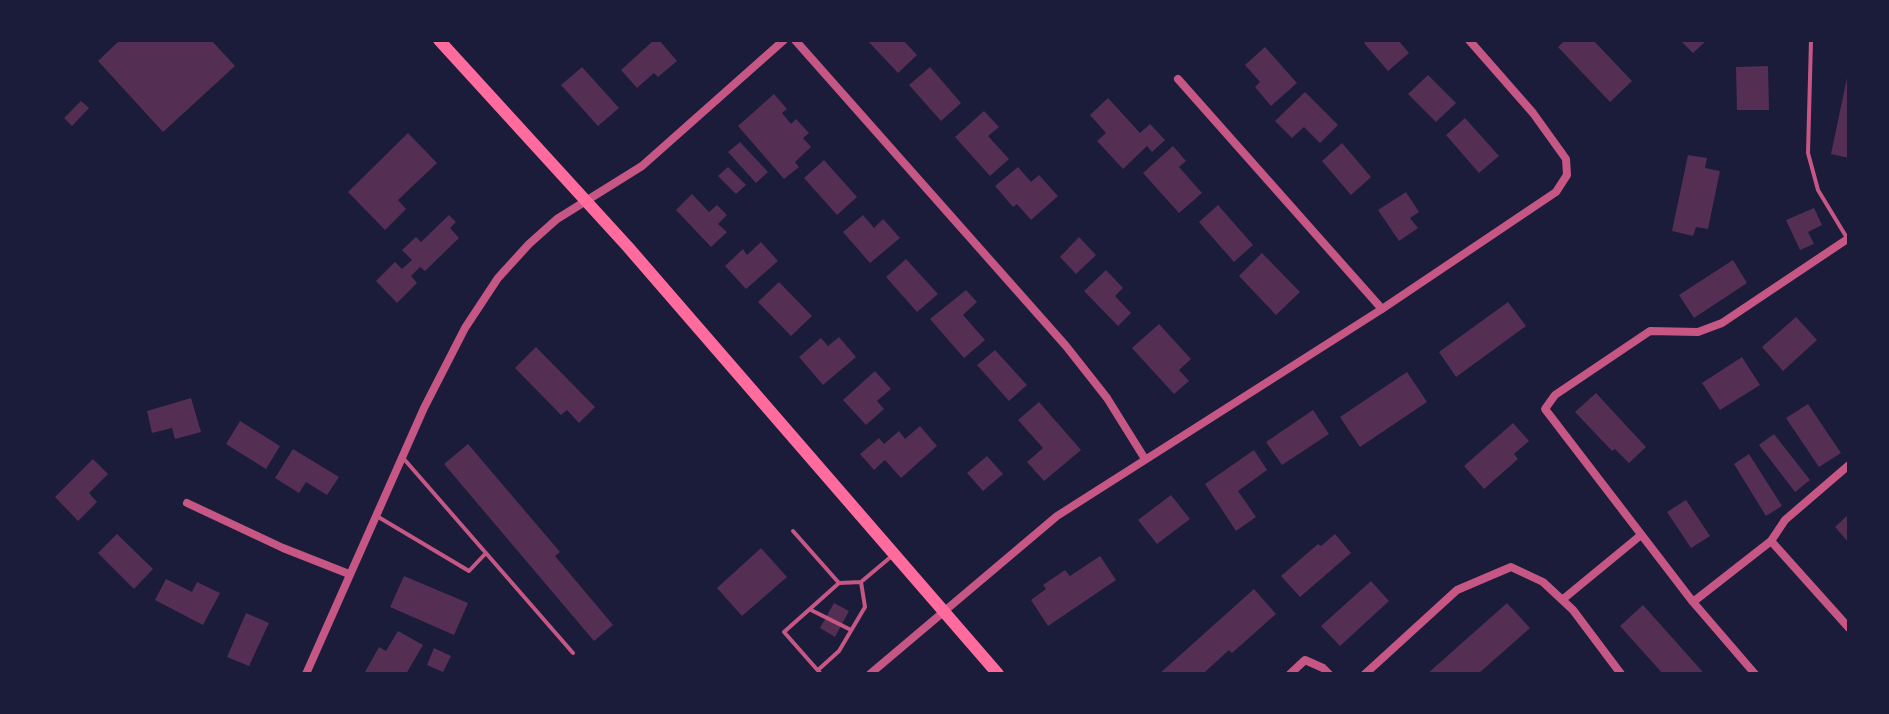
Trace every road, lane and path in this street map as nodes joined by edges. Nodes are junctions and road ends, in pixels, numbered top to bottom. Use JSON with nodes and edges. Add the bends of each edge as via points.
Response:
{"nodes":[{"id":1,"x":439,"y":40,"type":"edge"},
{"id":2,"x":784,"y":40,"type":"edge"},
{"id":3,"x":795,"y":40,"type":"edge"},
{"id":4,"x":1469,"y":40,"type":"edge"},
{"id":5,"x":1811,"y":40,"type":"edge"},
{"id":6,"x":1178,"y":79,"type":"dead end"},
{"id":7,"x":585,"y":202,"type":"junction"},
{"id":8,"x":1848,"y":238,"type":"edge"},
{"id":9,"x":1382,"y":309,"type":"junction"},
{"id":10,"x":402,"y":456,"type":"junction"},
{"id":11,"x":1145,"y":459,"type":"junction"},
{"id":12,"x":1849,"y":465,"type":"edge"},
{"id":13,"x":187,"y":503,"type":"dead end"},
{"id":14,"x":375,"y":515,"type":"junction"},
{"id":15,"x":793,"y":531,"type":"dead end"},
{"id":16,"x":1641,"y":535,"type":"junction"},
{"id":17,"x":1771,"y":541,"type":"junction"},
{"id":18,"x":486,"y":553,"type":"junction"},
{"id":19,"x":894,"y":554,"type":"junction"},
{"id":20,"x":349,"y":574,"type":"junction"},
{"id":21,"x":861,"y":582,"type":"junction"},
{"id":22,"x":839,"y":583,"type":"junction"},
{"id":23,"x":1562,"y":600,"type":"junction"},
{"id":24,"x":1693,"y":602,"type":"junction"},
{"id":25,"x":810,"y":609,"type":"junction"},
{"id":26,"x":944,"y":612,"type":"junction"},
{"id":27,"x":1849,"y":628,"type":"edge"},
{"id":28,"x":851,"y":630,"type":"junction"},
{"id":29,"x":573,"y":653,"type":"dead end"},
{"id":30,"x":819,"y":672,"type":"edge"},
{"id":31,"x":306,"y":674,"type":"edge"},
{"id":32,"x":870,"y":674,"type":"edge"},
{"id":33,"x":998,"y":674,"type":"edge"},
{"id":34,"x":1290,"y":674,"type":"edge"},
{"id":35,"x":1329,"y":674,"type":"edge"},
{"id":36,"x":1365,"y":674,"type":"edge"},
{"id":37,"x":1621,"y":674,"type":"edge"},
{"id":38,"x":1755,"y":674,"type":"edge"}],
"edges":[{"from":1,"to":7,"type":"main road"},
{"from":2,"to":7,"type":"street","via":[[642,166]]},
{"from":3,"to":11,"type":"street","via":[[1066,346]]},
{"from":4,"to":9,"type":"street","via":[[1533,113],[1566,159],[1567,175],[1543,202]]},
{"from":5,"to":8,"type":"lane","via":[[1808,153],[1818,190]]},
{"from":6,"to":9,"type":"street"},
{"from":7,"to":10,"type":"street","via":[[529,244],[483,299]]},
{"from":7,"to":19,"type":"main road"},
{"from":8,"to":16,"type":"street","via":[[1722,323],[1698,332],[1650,331],[1555,395],[1545,409]]},
{"from":9,"to":11,"type":"street"},
{"from":10,"to":14,"type":"street"},
{"from":10,"to":18,"type":"lane"},
{"from":11,"to":26,"type":"street","via":[[1057,516]]},
{"from":12,"to":17,"type":"street","via":[[1785,520]]},
{"from":13,"to":20,"type":"street"},
{"from":14,"to":18,"type":"lane","via":[[469,571]]},
{"from":14,"to":20,"type":"street"},
{"from":15,"to":22,"type":"lane"},
{"from":16,"to":23,"type":"street"},
{"from":16,"to":24,"type":"street"},
{"from":17,"to":24,"type":"street"},
{"from":17,"to":27,"type":"street"},
{"from":18,"to":29,"type":"lane"},
{"from":19,"to":21,"type":"lane"},
{"from":19,"to":26,"type":"main road"},
{"from":20,"to":31,"type":"street"},
{"from":21,"to":22,"type":"lane"},
{"from":21,"to":28,"type":"lane","via":[[865,607]]},
{"from":22,"to":25,"type":"lane"},
{"from":23,"to":36,"type":"street","via":[[1543,582],[1511,567],[1457,590]]},
{"from":23,"to":37,"type":"street"},
{"from":24,"to":38,"type":"street"},
{"from":25,"to":28,"type":"lane"},
{"from":25,"to":30,"type":"lane","via":[[784,632]]},
{"from":26,"to":32,"type":"street"},
{"from":26,"to":33,"type":"main road"},
{"from":28,"to":30,"type":"lane"},
{"from":34,"to":35,"type":"street","via":[[1305,660]]}]}
